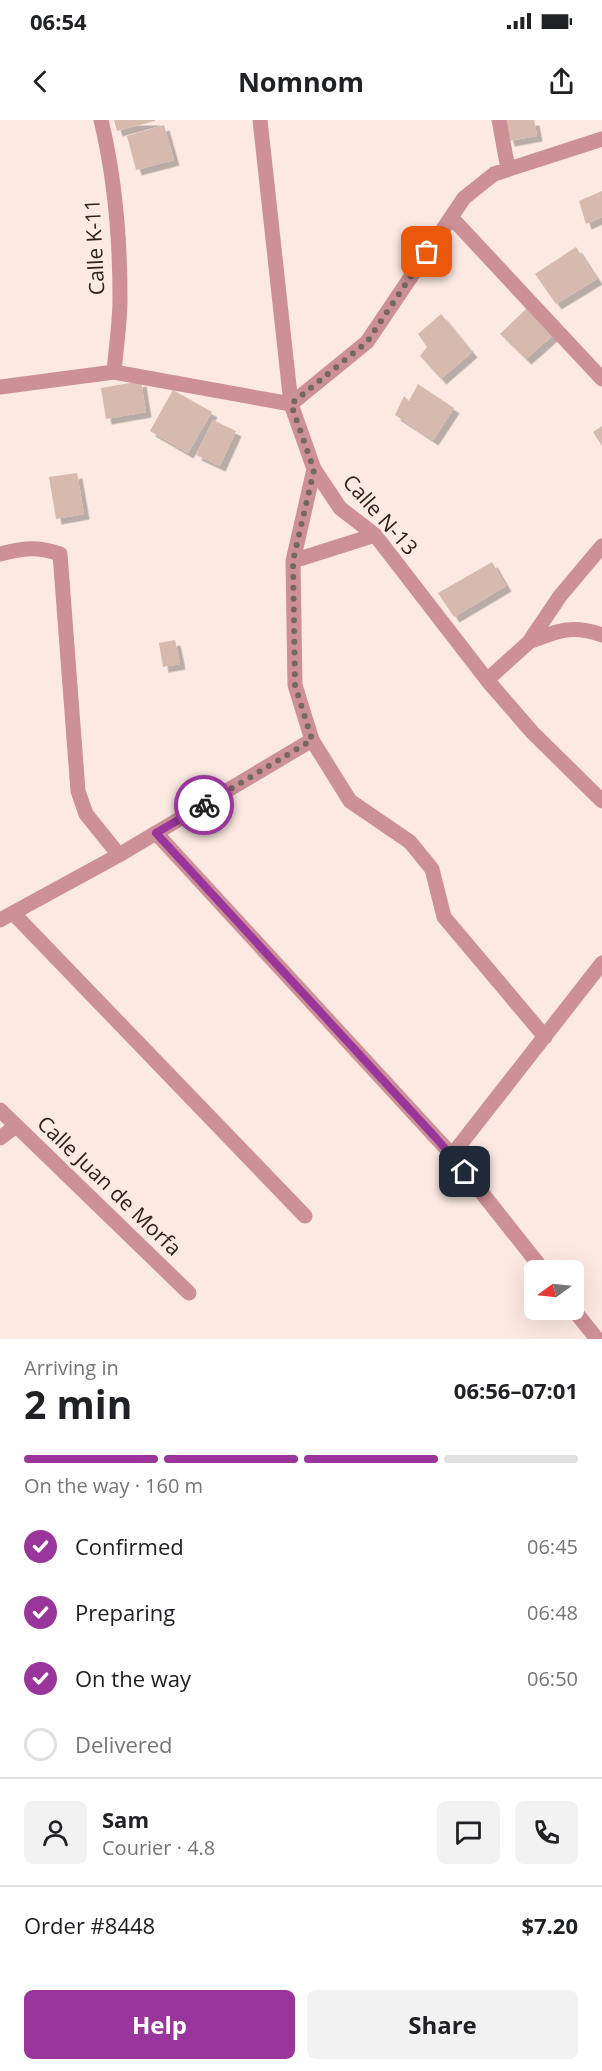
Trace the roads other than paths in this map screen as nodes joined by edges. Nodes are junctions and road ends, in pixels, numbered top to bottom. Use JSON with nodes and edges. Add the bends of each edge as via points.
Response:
{"nodes":[{"id":1,"x":101,"y":120,"type":"edge"},
{"id":2,"x":260,"y":120,"type":"edge"},
{"id":3,"x":499,"y":120,"type":"edge"},
{"id":4,"x":602,"y":139,"type":"edge"},
{"id":5,"x":508,"y":169,"type":"junction"},
{"id":6,"x":451,"y":217,"type":"junction"},
{"id":7,"x":114,"y":372,"type":"junction"},
{"id":8,"x":602,"y":379,"type":"edge"},
{"id":9,"x":0,"y":387,"type":"edge"},
{"id":10,"x":291,"y":404,"type":"junction"},
{"id":11,"x":314,"y":470,"type":"junction"},
{"id":12,"x":375,"y":535,"type":"junction"},
{"id":13,"x":602,"y":546,"type":"edge"},
{"id":14,"x":0,"y":554,"type":"edge"},
{"id":15,"x":293,"y":561,"type":"junction"},
{"id":16,"x":602,"y":635,"type":"edge"},
{"id":17,"x":529,"y":642,"type":"junction"},
{"id":18,"x":487,"y":680,"type":"junction"},
{"id":19,"x":312,"y":740,"type":"junction"},
{"id":20,"x":602,"y":801,"type":"edge"},
{"id":21,"x":156,"y":833,"type":"junction"},
{"id":22,"x":119,"y":855,"type":"junction"},
{"id":23,"x":7,"y":916,"type":"edge"},
{"id":24,"x":602,"y":963,"type":"edge"},
{"id":25,"x":545,"y":1037,"type":"junction"},
{"id":26,"x":0,"y":1110,"type":"edge"},
{"id":27,"x":16,"y":1126,"type":"junction"},
{"id":28,"x":0,"y":1138,"type":"edge"},
{"id":29,"x":452,"y":1155,"type":"junction"},
{"id":30,"x":305,"y":1216,"type":"dead end"},
{"id":31,"x":535,"y":1260,"type":"edge"},
{"id":32,"x":189,"y":1293,"type":"dead end"},
{"id":33,"x":582,"y":1320,"type":"edge"},
{"id":34,"x":597,"y":1339,"type":"edge"}],
"edges":[{"from":1,"to":7,"type":"street","name":"Calle K-11","via":[[110,156],[117,228],[120,300]]},
{"from":2,"to":10,"type":"street","name":"Calle N-13"},
{"from":3,"to":5,"type":"street"},
{"from":4,"to":5,"type":"street"},
{"from":5,"to":6,"type":"street","via":[[494,174],[464,198]]},
{"from":6,"to":8,"type":"street"},
{"from":6,"to":10,"type":"street","via":[[367,342]]},
{"from":7,"to":9,"type":"street"},
{"from":7,"to":10,"type":"street"},
{"from":10,"to":11,"type":"street","name":"Calle N-13"},
{"from":11,"to":12,"type":"street","name":"Calle N-13","via":[[340,508]]},
{"from":11,"to":15,"type":"street"},
{"from":12,"to":15,"type":"street"},
{"from":12,"to":18,"type":"street","name":"Calle N-13"},
{"from":13,"to":17,"type":"street","via":[[560,596]]},
{"from":14,"to":22,"type":"street","via":[[22,548],[44,548],[60,554],[78,790],[86,814]]},
{"from":15,"to":19,"type":"street","via":[[295,685]]},
{"from":16,"to":17,"type":"street","via":[[562,629]]},
{"from":17,"to":18,"type":"street"},
{"from":18,"to":20,"type":"street","name":"Calle N-13","via":[[532,732]]},
{"from":19,"to":21,"type":"street"},
{"from":19,"to":25,"type":"street","via":[[350,801],[410,842],[432,869],[444,917]]},
{"from":21,"to":22,"type":"street"},
{"from":21,"to":29,"type":"street"},
{"from":22,"to":23,"type":"street"},
{"from":23,"to":30,"type":"street"},
{"from":24,"to":25,"type":"street"},
{"from":25,"to":29,"type":"street"},
{"from":26,"to":27,"type":"street","name":"Calle Juan de Morfa"},
{"from":27,"to":28,"type":"street"},
{"from":27,"to":32,"type":"street","name":"Calle Juan de Morfa"},
{"from":29,"to":31,"type":"street"},
{"from":33,"to":34,"type":"street"}]}
